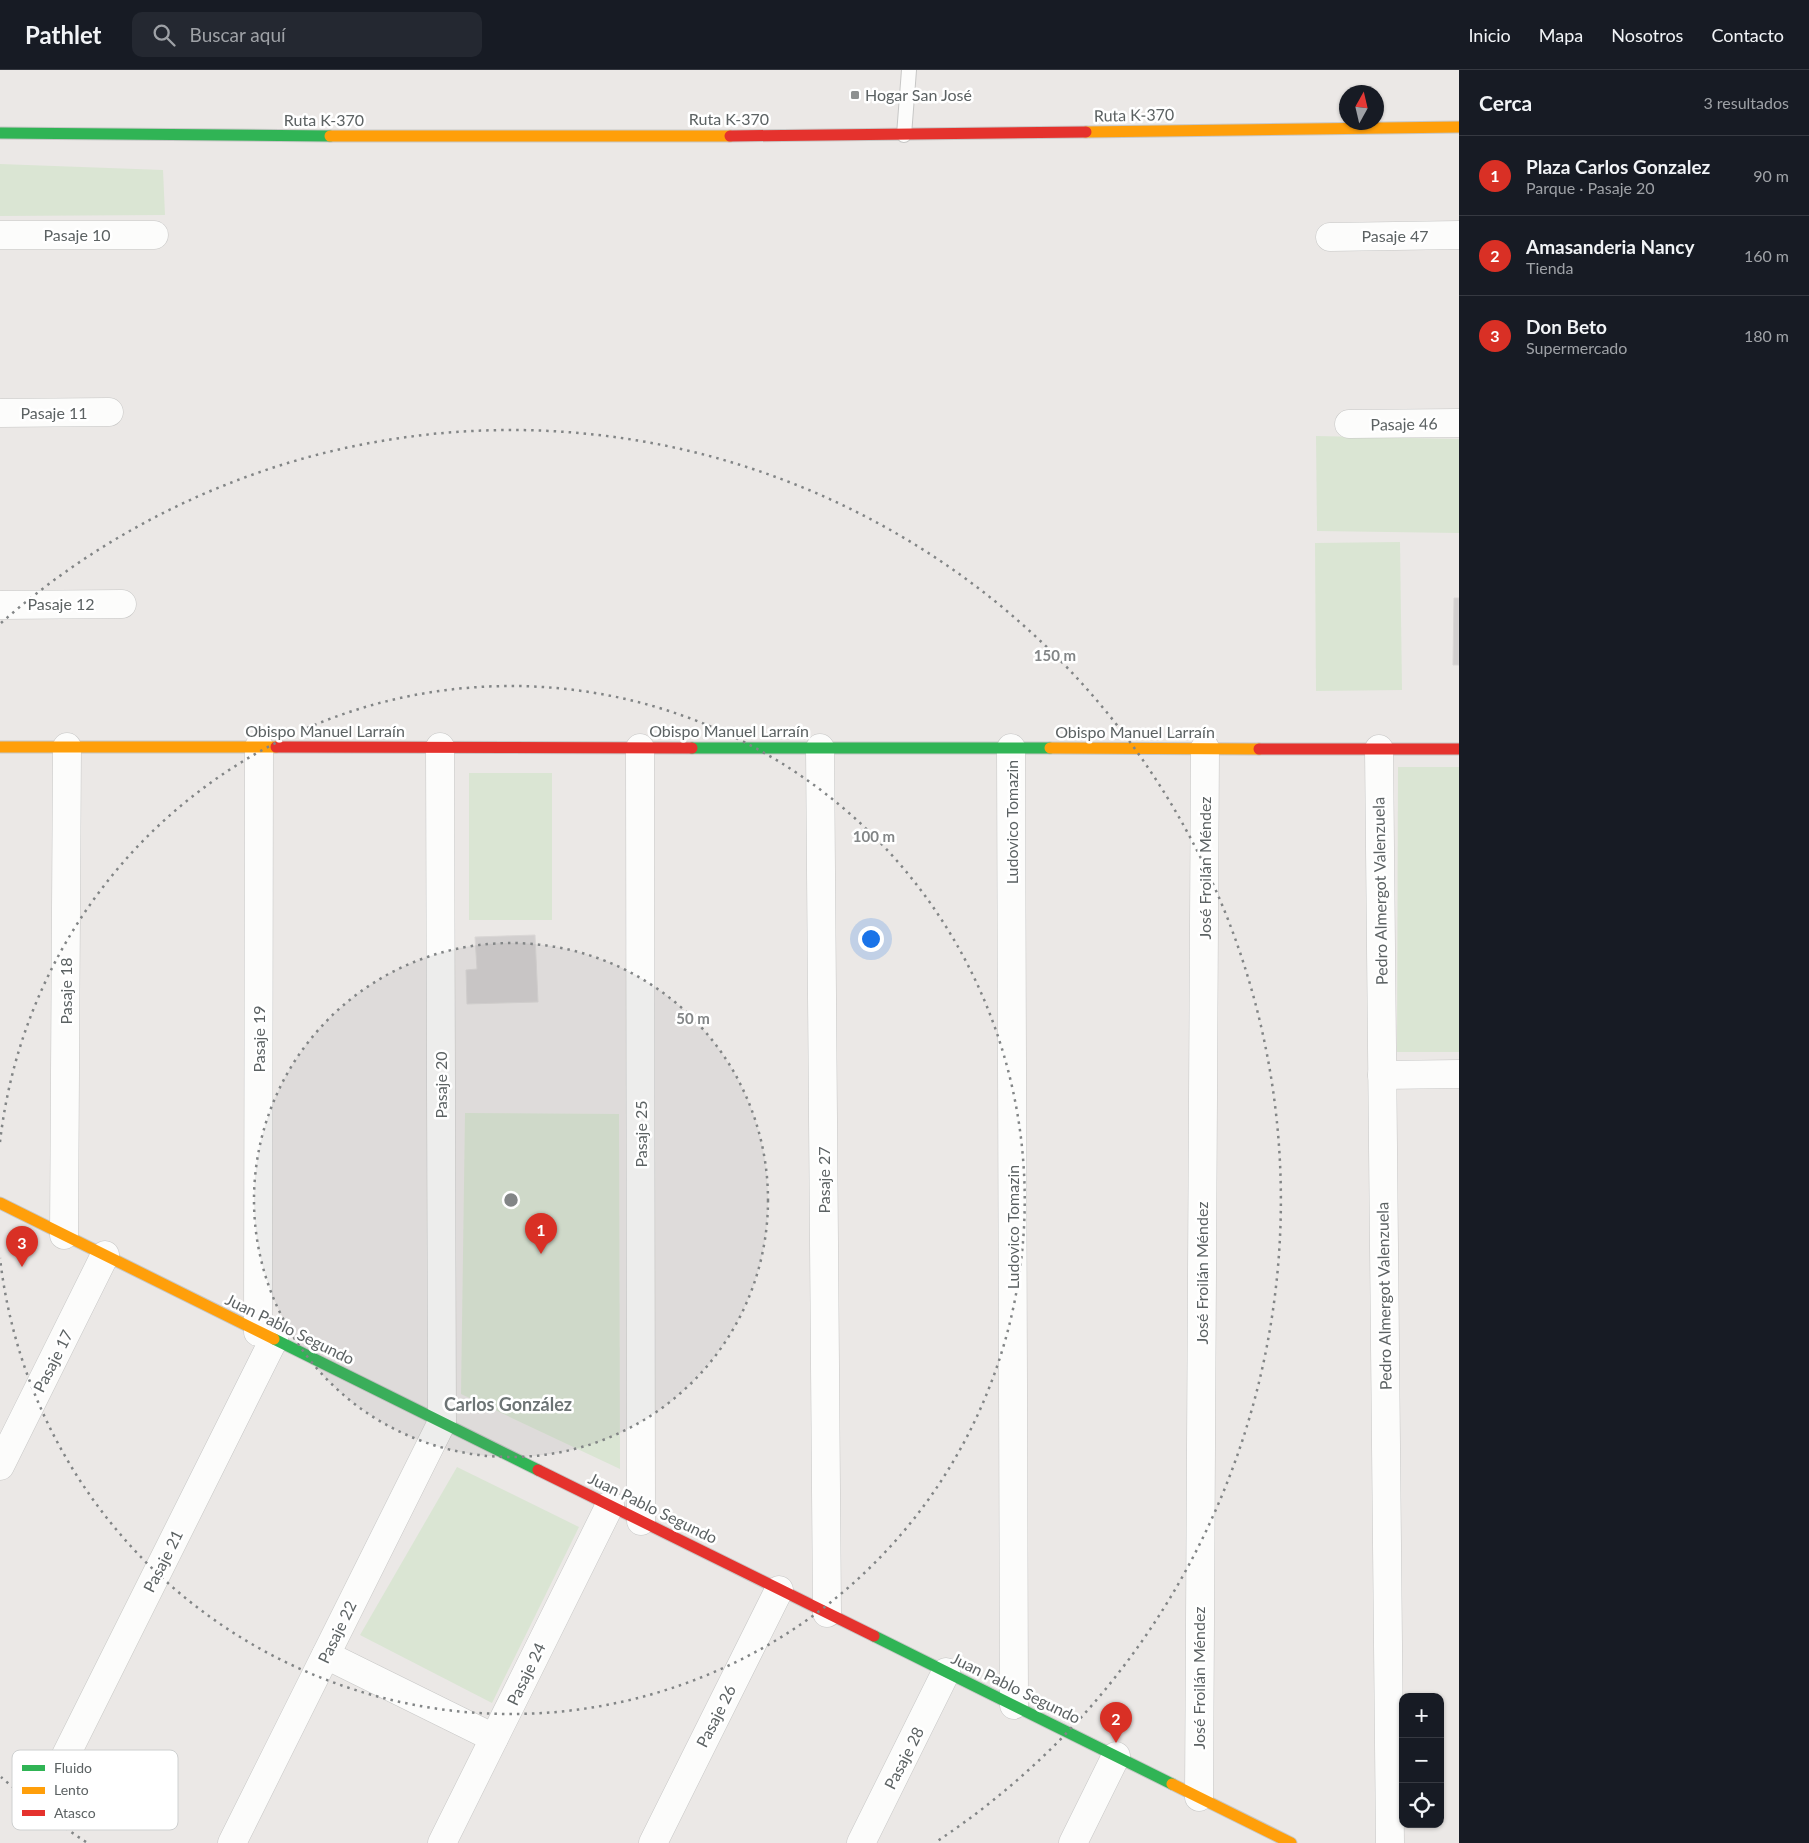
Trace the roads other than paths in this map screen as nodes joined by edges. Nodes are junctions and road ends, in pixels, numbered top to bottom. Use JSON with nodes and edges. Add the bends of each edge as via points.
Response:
{"nodes":[{"id":1,"x":909,"y":70,"type":"edge"},
{"id":2,"x":1459,"y":127,"type":"edge"},
{"id":3,"x":0,"y":133,"type":"edge"},
{"id":4,"x":904,"y":135,"type":"junction"},
{"id":5,"x":0,"y":235,"type":"edge"},
{"id":6,"x":154,"y":235,"type":"dead end"},
{"id":7,"x":1330,"y":236,"type":"dead end"},
{"id":8,"x":1459,"y":236,"type":"edge"},
{"id":9,"x":109,"y":412,"type":"dead end"},
{"id":10,"x":0,"y":413,"type":"edge"},
{"id":11,"x":1349,"y":424,"type":"dead end"},
{"id":12,"x":1459,"y":424,"type":"edge"},
{"id":13,"x":122,"y":604,"type":"dead end"},
{"id":14,"x":0,"y":605,"type":"edge"},
{"id":15,"x":0,"y":747,"type":"edge"},
{"id":16,"x":67,"y":747,"type":"junction"},
{"id":17,"x":259,"y":747,"type":"junction"},
{"id":18,"x":440,"y":747,"type":"junction"},
{"id":19,"x":640,"y":748,"type":"junction"},
{"id":20,"x":820,"y":748,"type":"junction"},
{"id":21,"x":1011,"y":748,"type":"junction"},
{"id":22,"x":1205,"y":748,"type":"junction"},
{"id":23,"x":1379,"y":749,"type":"junction"},
{"id":24,"x":1459,"y":749,"type":"edge"},
{"id":25,"x":1459,"y":1074,"type":"edge"},
{"id":26,"x":1382,"y":1075,"type":"junction"},
{"id":27,"x":0,"y":1203,"type":"edge"},
{"id":28,"x":64,"y":1235,"type":"junction"},
{"id":29,"x":105,"y":1256,"type":"junction"},
{"id":30,"x":266,"y":1335,"type":"junction"},
{"id":31,"x":442,"y":1422,"type":"junction"},
{"id":32,"x":0,"y":1466,"type":"edge"},
{"id":33,"x":610,"y":1505,"type":"junction"},
{"id":34,"x":641,"y":1520,"type":"junction"},
{"id":35,"x":779,"y":1590,"type":"junction"},
{"id":36,"x":827,"y":1613,"type":"junction"},
{"id":37,"x":326,"y":1655,"type":"junction"},
{"id":38,"x":946,"y":1672,"type":"junction"},
{"id":39,"x":1014,"y":1705,"type":"junction"},
{"id":40,"x":494,"y":1738,"type":"junction"},
{"id":41,"x":68,"y":1750,"type":"edge"},
{"id":42,"x":1116,"y":1756,"type":"junction"},
{"id":43,"x":1199,"y":1797,"type":"junction"},
{"id":44,"x":232,"y":1843,"type":"edge"},
{"id":45,"x":442,"y":1843,"type":"edge"},
{"id":46,"x":653,"y":1843,"type":"edge"},
{"id":47,"x":861,"y":1843,"type":"edge"},
{"id":48,"x":1073,"y":1843,"type":"edge"},
{"id":49,"x":1289,"y":1843,"type":"edge"},
{"id":50,"x":1390,"y":1843,"type":"edge"}],
"edges":[{"from":1,"to":4,"type":"lane"},
{"from":2,"to":4,"type":"street","name":"Ruta K-370"},
{"from":3,"to":4,"type":"street","name":"Ruta K-370","via":[[224,137]]},
{"from":5,"to":6,"type":"street","name":"Pasaje 10"},
{"from":7,"to":8,"type":"street","name":"Pasaje 47"},
{"from":9,"to":10,"type":"street","name":"Pasaje 11"},
{"from":11,"to":12,"type":"street","name":"Pasaje 46"},
{"from":13,"to":14,"type":"street","name":"Pasaje 12"},
{"from":15,"to":16,"type":"street","name":"Obispo Manuel Larraín"},
{"from":16,"to":17,"type":"street","name":"Obispo Manuel Larraín"},
{"from":16,"to":28,"type":"street","name":"Pasaje 18"},
{"from":17,"to":18,"type":"street","name":"Obispo Manuel Larraín"},
{"from":17,"to":30,"type":"street","name":"Pasaje 19"},
{"from":18,"to":19,"type":"street","name":"Obispo Manuel Larraín"},
{"from":18,"to":31,"type":"street","name":"Pasaje 20"},
{"from":19,"to":20,"type":"street","name":"Obispo Manuel Larraín"},
{"from":19,"to":34,"type":"street","name":"Pasaje 25"},
{"from":20,"to":21,"type":"street","name":"Obispo Manuel Larraín"},
{"from":20,"to":36,"type":"street","name":"Pasaje 27"},
{"from":21,"to":22,"type":"street","name":"Obispo Manuel Larraín"},
{"from":21,"to":39,"type":"street","name":"Ludovico Tomazin"},
{"from":22,"to":23,"type":"street","name":"Obispo Manuel Larraín"},
{"from":22,"to":43,"type":"street","name":"José Froilán Méndez"},
{"from":23,"to":24,"type":"street","name":"Obispo Manuel Larraín"},
{"from":23,"to":26,"type":"street","name":"Pedro Almergot Valenzuela"},
{"from":25,"to":26,"type":"street"},
{"from":26,"to":50,"type":"street","name":"Pedro Almergot Valenzuela"},
{"from":27,"to":28,"type":"street","name":"Juan Pablo Segundo"},
{"from":28,"to":29,"type":"street","name":"Juan Pablo Segundo"},
{"from":29,"to":30,"type":"street","name":"Juan Pablo Segundo"},
{"from":29,"to":32,"type":"street","name":"Pasaje 17"},
{"from":30,"to":31,"type":"street","name":"Juan Pablo Segundo"},
{"from":30,"to":41,"type":"street","name":"Pasaje 21"},
{"from":31,"to":33,"type":"street","name":"Juan Pablo Segundo"},
{"from":31,"to":37,"type":"street","name":"Pasaje 22"},
{"from":33,"to":34,"type":"street","name":"Juan Pablo Segundo"},
{"from":33,"to":40,"type":"street","name":"Pasaje 24"},
{"from":34,"to":35,"type":"street","name":"Juan Pablo Segundo"},
{"from":35,"to":36,"type":"street","name":"Juan Pablo Segundo"},
{"from":35,"to":46,"type":"street","name":"Pasaje 26"},
{"from":36,"to":38,"type":"street","name":"Juan Pablo Segundo"},
{"from":37,"to":40,"type":"street"},
{"from":37,"to":44,"type":"street","name":"Pasaje 22"},
{"from":38,"to":39,"type":"street","name":"Juan Pablo Segundo"},
{"from":38,"to":47,"type":"street","name":"Pasaje 28"},
{"from":39,"to":42,"type":"street","name":"Juan Pablo Segundo"},
{"from":40,"to":45,"type":"street","name":"Pasaje 24"},
{"from":42,"to":43,"type":"street","name":"Juan Pablo Segundo"},
{"from":42,"to":48,"type":"street"},
{"from":43,"to":49,"type":"street","name":"Juan Pablo Segundo"}]}
